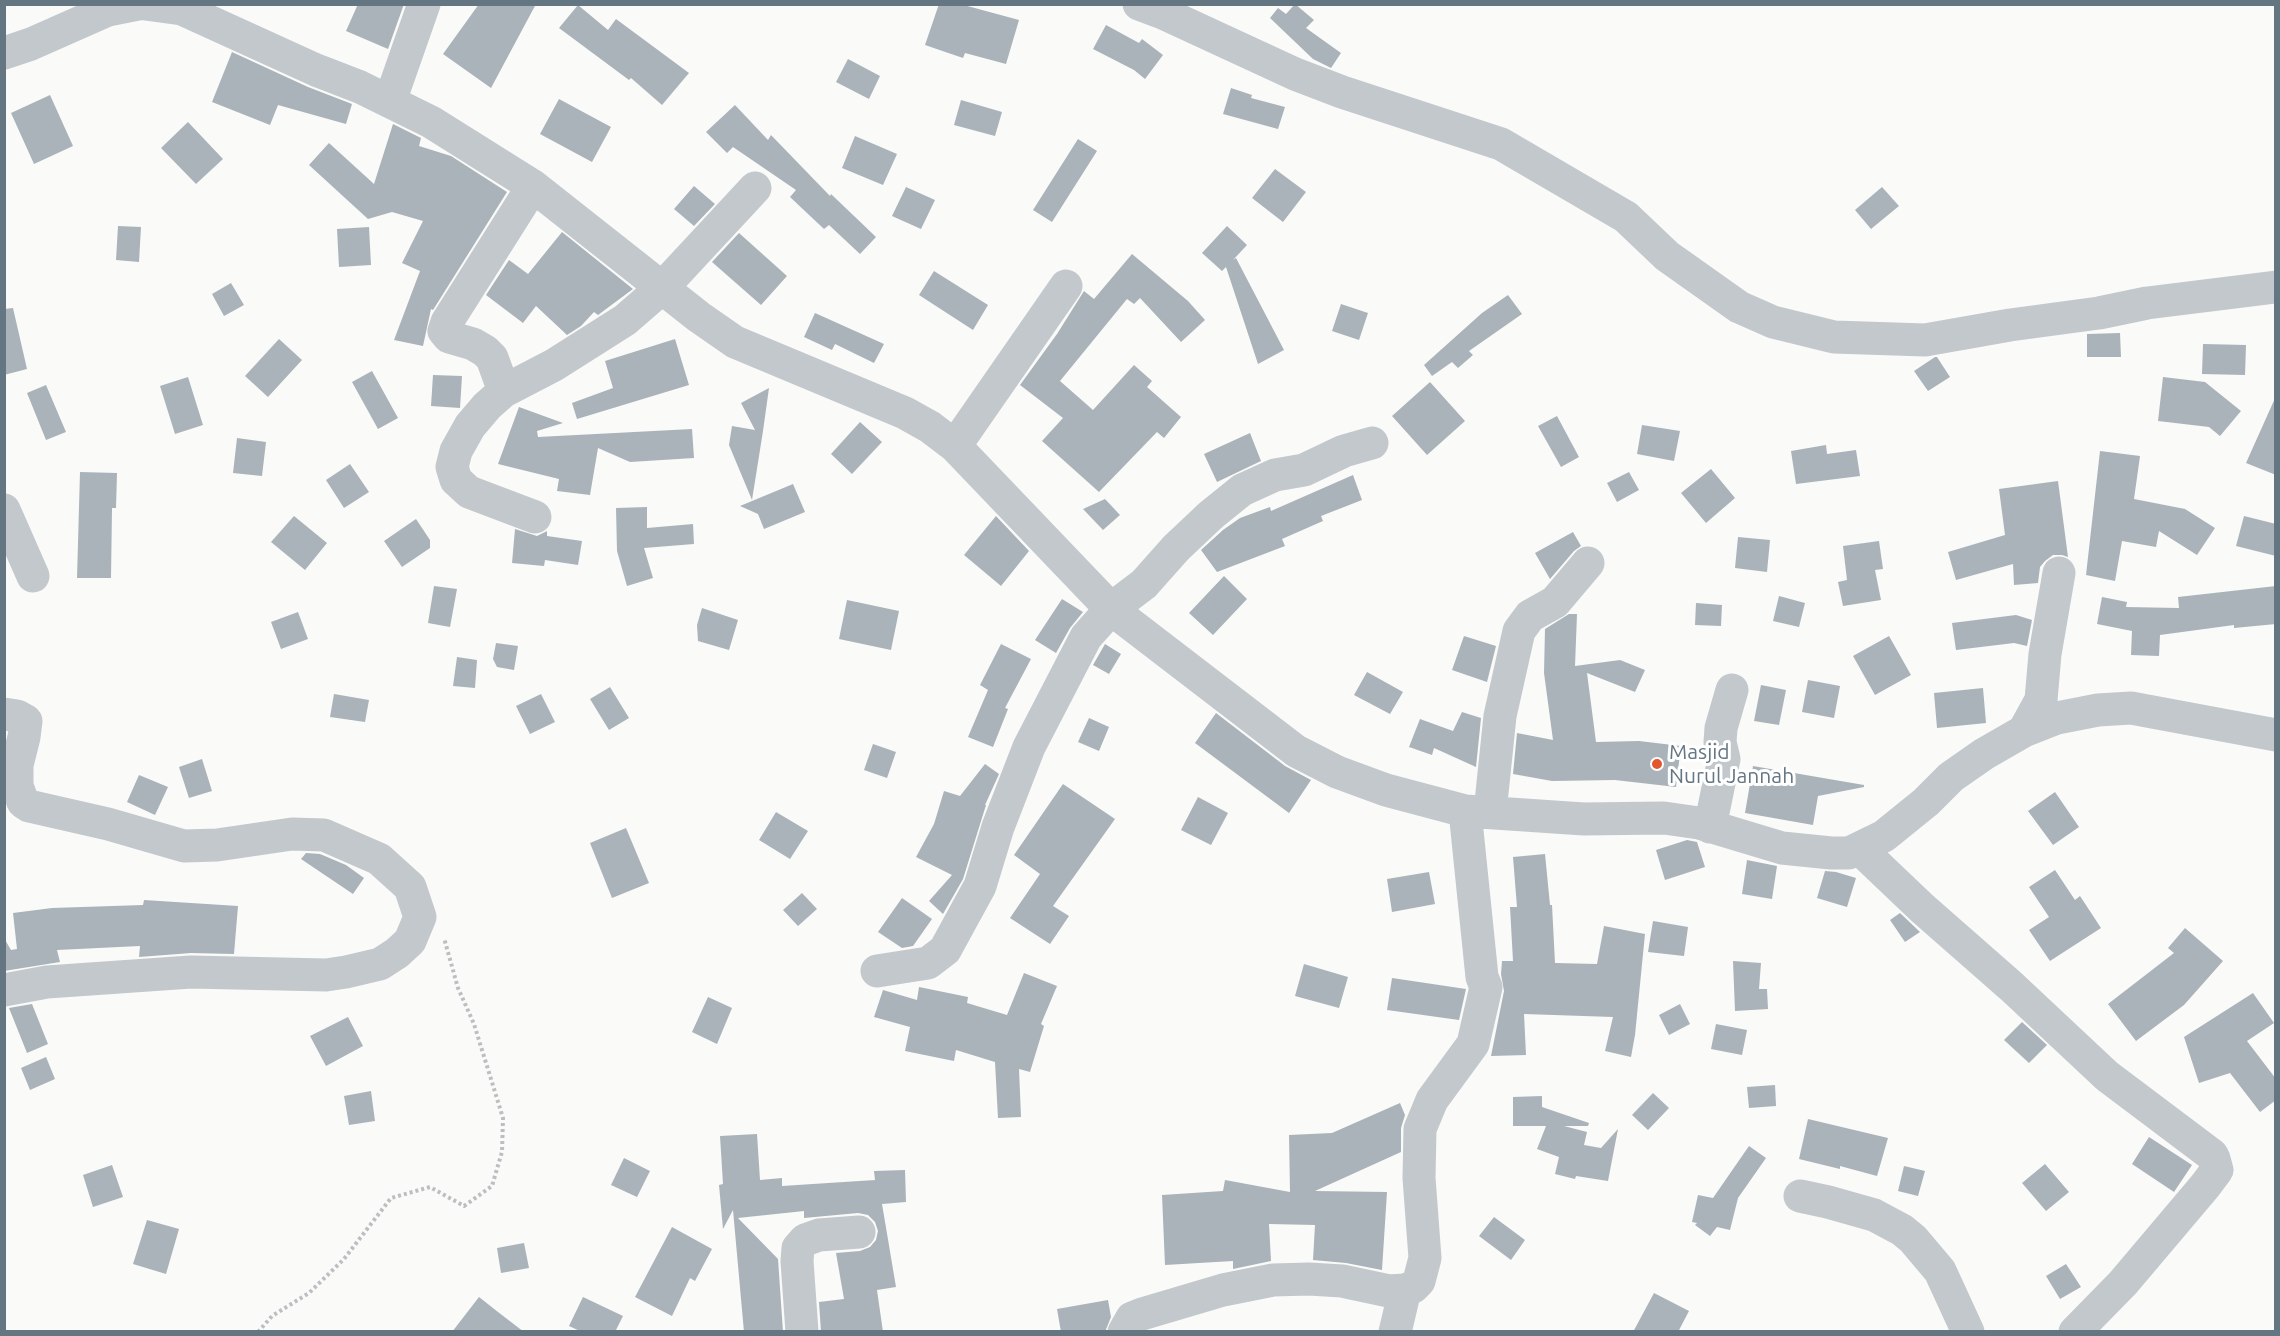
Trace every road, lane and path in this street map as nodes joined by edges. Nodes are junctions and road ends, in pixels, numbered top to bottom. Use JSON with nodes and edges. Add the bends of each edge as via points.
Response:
{"nodes":[{"id":1,"x":138,"y":4,"type":"edge"},
{"id":2,"x":145,"y":4,"type":"edge"},
{"id":3,"x":424,"y":4,"type":"edge"},
{"id":4,"x":1139,"y":4,"type":"edge"},
{"id":5,"x":4,"y":53,"type":"edge"},
{"id":6,"x":390,"y":101,"type":"junction"},
{"id":7,"x":533,"y":186,"type":"junction"},
{"id":8,"x":755,"y":188,"type":"dead end"},
{"id":9,"x":1066,"y":286,"type":"dead end"},
{"id":10,"x":663,"y":287,"type":"junction"},
{"id":11,"x":2276,"y":287,"type":"edge"},
{"id":12,"x":504,"y":392,"type":"junction"},
{"id":13,"x":1372,"y":443,"type":"dead end"},
{"id":14,"x":955,"y":446,"type":"junction"},
{"id":15,"x":4,"y":510,"type":"edge"},
{"id":16,"x":535,"y":517,"type":"dead end"},
{"id":17,"x":1588,"y":563,"type":"dead end"},
{"id":18,"x":2059,"y":573,"type":"dead end"},
{"id":19,"x":33,"y":576,"type":"dead end"},
{"id":20,"x":1111,"y":609,"type":"junction"},
{"id":21,"x":1731,"y":690,"type":"dead end"},
{"id":22,"x":4,"y":714,"type":"edge"},
{"id":23,"x":2024,"y":731,"type":"junction"},
{"id":24,"x":2276,"y":735,"type":"edge"},
{"id":25,"x":1478,"y":812,"type":"junction"},
{"id":26,"x":1710,"y":826,"type":"junction"},
{"id":27,"x":1860,"y":849,"type":"junction"},
{"id":28,"x":420,"y":917,"type":"junction"},
{"id":29,"x":877,"y":971,"type":"dead end"},
{"id":30,"x":4,"y":990,"type":"edge"},
{"id":31,"x":1800,"y":1196,"type":"dead end"},
{"id":32,"x":859,"y":1232,"type":"dead end"},
{"id":33,"x":1405,"y":1290,"type":"junction"},
{"id":34,"x":258,"y":1332,"type":"edge"},
{"id":35,"x":802,"y":1332,"type":"edge"},
{"id":36,"x":1125,"y":1332,"type":"edge"},
{"id":37,"x":1395,"y":1332,"type":"edge"},
{"id":38,"x":1968,"y":1332,"type":"edge"},
{"id":39,"x":2075,"y":1332,"type":"edge"}],
"edges":[{"from":1,"to":5,"type":"street","via":[[108,10]]},
{"from":2,"to":6,"type":"street","via":[[182,9]]},
{"from":3,"to":6,"type":"street"},
{"from":4,"to":11,"type":"street","via":[[1295,74],[1501,144],[1626,217],[1667,256],[1738,307],[1773,322],[1834,337],[1925,340],[2147,303]]},
{"from":6,"to":7,"type":"street"},
{"from":7,"to":10,"type":"street"},
{"from":7,"to":12,"type":"street","via":[[444,331],[492,358]]},
{"from":8,"to":10,"type":"street"},
{"from":9,"to":14,"type":"street"},
{"from":10,"to":12,"type":"street","via":[[625,320]]},
{"from":10,"to":14,"type":"street","via":[[735,342],[906,414],[930,426]]},
{"from":12,"to":16,"type":"street","via":[[470,426],[456,452],[453,475],[469,492]]},
{"from":13,"to":20,"type":"street","via":[[1242,490],[1176,548],[1144,584]]},
{"from":14,"to":20,"type":"street"},
{"from":15,"to":19,"type":"street"},
{"from":17,"to":25,"type":"street","via":[[1555,603],[1530,616],[1519,631]]},
{"from":18,"to":23,"type":"street","via":[[2041,700]]},
{"from":20,"to":25,"type":"street","via":[[1296,751],[1386,790]]},
{"from":20,"to":29,"type":"street","via":[[1086,637],[1029,747],[980,886],[945,950],[928,963]]},
{"from":21,"to":26,"type":"street","via":[[1721,728],[1724,759]]},
{"from":22,"to":28,"type":"street","via":[[26,721],[17,786],[23,802],[29,806],[184,846],[292,834],[324,835],[379,859],[410,886]]},
{"from":23,"to":24,"type":"street","via":[[2057,718],[2131,708]]},
{"from":23,"to":27,"type":"street","via":[[1951,777],[1884,836]]},
{"from":25,"to":26,"type":"street","via":[[1584,819],[1664,819]]},
{"from":25,"to":33,"type":"street","via":[[1482,977],[1486,987],[1473,1044],[1432,1100],[1420,1130],[1425,1258],[1419,1281]]},
{"from":26,"to":27,"type":"street","via":[[1782,848],[1831,854]]},
{"from":27,"to":39,"type":"street","via":[[2107,1076],[2214,1159],[2217,1170],[2205,1186],[2123,1283]]},
{"from":28,"to":30,"type":"street","via":[[410,941],[397,953],[380,964],[346,972],[190,972],[47,982]]},
{"from":28,"to":34,"type":"path","via":[[442,932],[503,1118],[502,1152],[492,1186],[464,1206],[430,1187],[391,1198],[344,1259],[309,1293],[272,1316]]},
{"from":31,"to":38,"type":"street","via":[[1874,1215],[1902,1230],[1940,1271]]},
{"from":32,"to":35,"type":"street","via":[[819,1235],[805,1240],[798,1248]]},
{"from":33,"to":36,"type":"street","via":[[1389,1291],[1342,1281],[1273,1280],[1142,1314],[1132,1318]]},
{"from":33,"to":37,"type":"street"}]}
